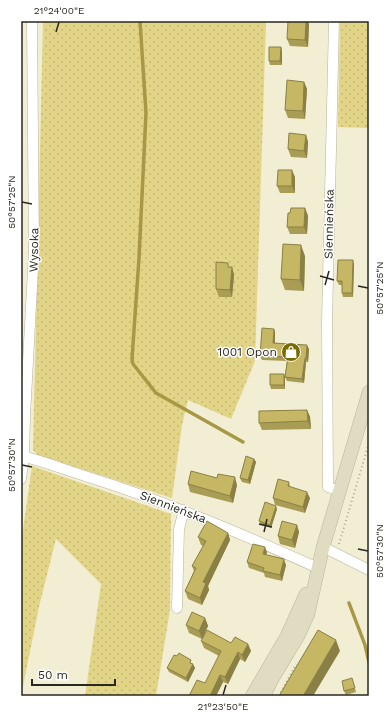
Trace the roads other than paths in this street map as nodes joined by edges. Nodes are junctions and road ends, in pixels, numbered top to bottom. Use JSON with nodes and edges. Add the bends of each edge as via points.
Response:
{"nodes":[{"id":1,"x":32,"y":21,"type":"edge"},
{"id":2,"x":334,"y":21,"type":"edge"},
{"id":3,"x":369,"y":392,"type":"edge"},
{"id":4,"x":23,"y":457,"type":"edge"},
{"id":5,"x":21,"y":479,"type":"edge"},
{"id":6,"x":340,"y":491,"type":"junction"},
{"id":7,"x":184,"y":510,"type":"junction"},
{"id":8,"x":323,"y":547,"type":"junction"},
{"id":9,"x":318,"y":568,"type":"junction"},
{"id":10,"x":369,"y":570,"type":"edge"},
{"id":11,"x":177,"y":608,"type":"dead end"},
{"id":12,"x":252,"y":696,"type":"edge"},
{"id":13,"x":264,"y":696,"type":"edge"}],
"edges":[{"from":1,"to":4,"type":"street","name":"Wysoka","via":[[34,251]]},
{"from":2,"to":6,"type":"street","name":"Siennieńska","via":[[327,314],[328,487]]},
{"from":3,"to":6,"type":"main road"},
{"from":4,"to":5,"type":"street","name":"Wysoka"},
{"from":4,"to":7,"type":"street","name":"Siennieńska"},
{"from":6,"to":8,"type":"main road"},
{"from":7,"to":9,"type":"street","name":"Siennieńska"},
{"from":7,"to":11,"type":"street","via":[[180,529]]},
{"from":8,"to":9,"type":"main road"},
{"from":8,"to":10,"type":"street"},
{"from":9,"to":12,"type":"main road","via":[[287,636]]},
{"from":9,"to":13,"type":"main road","via":[[308,614]]}]}
